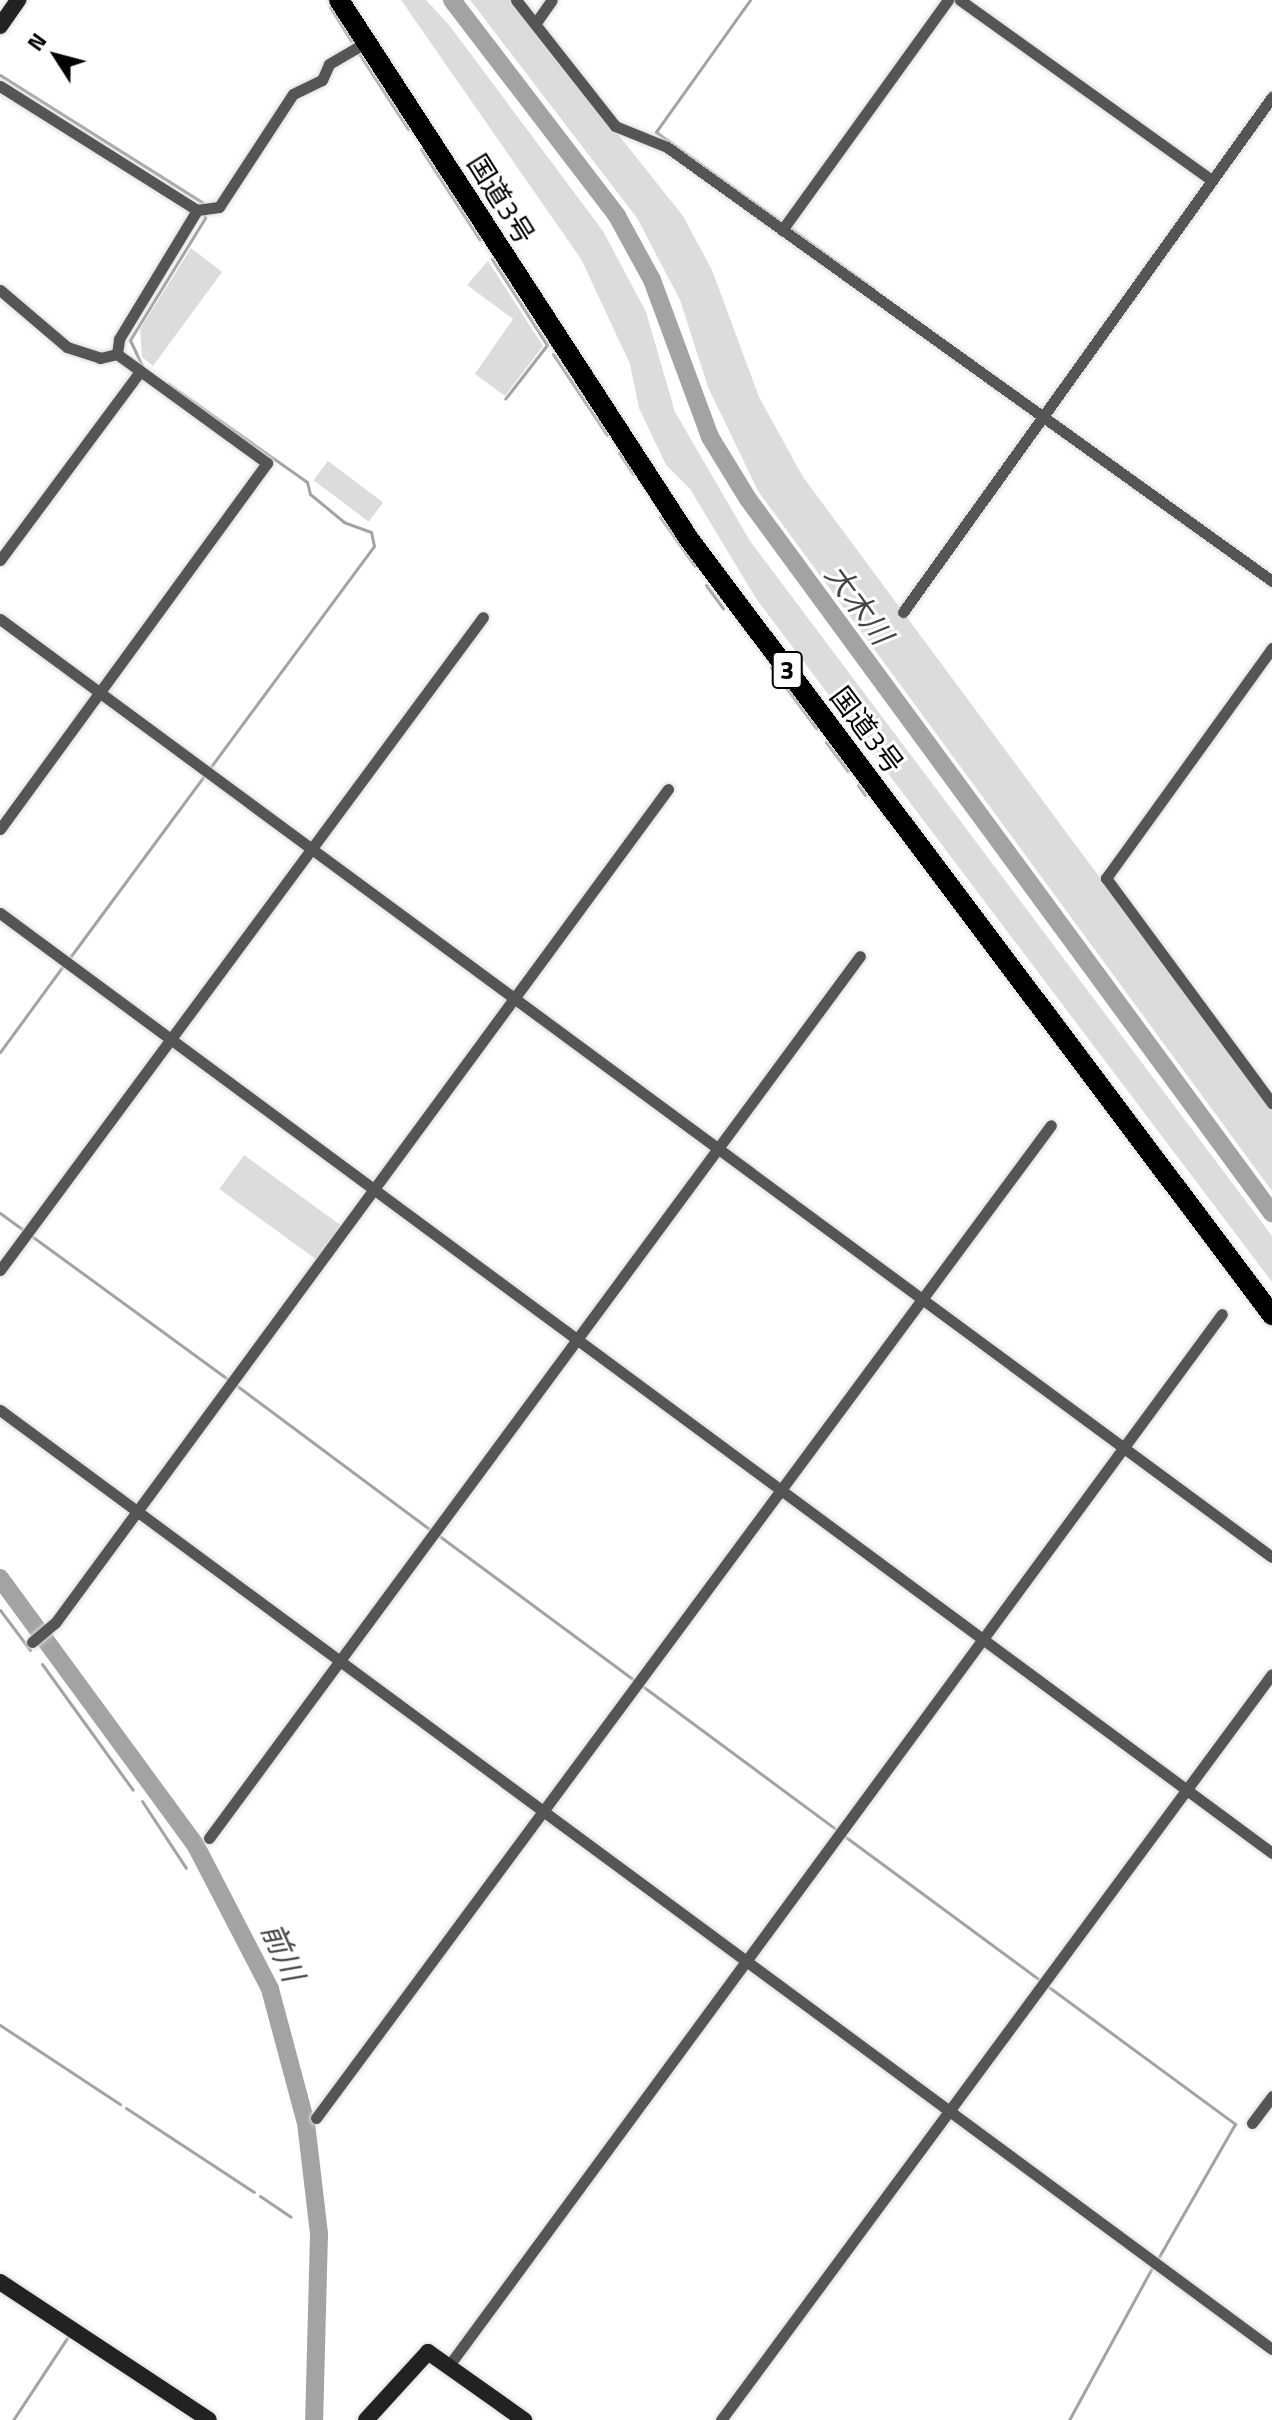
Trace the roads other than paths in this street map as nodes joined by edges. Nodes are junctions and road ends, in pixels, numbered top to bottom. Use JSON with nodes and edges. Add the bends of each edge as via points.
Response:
{"nodes":[{"id":1,"x":18,"y":0,"type":"edge"},
{"id":2,"x":339,"y":0,"type":"edge"},
{"id":3,"x":516,"y":0,"type":"edge"},
{"id":4,"x":552,"y":0,"type":"edge"},
{"id":5,"x":948,"y":0,"type":"edge"},
{"id":6,"x":960,"y":0,"type":"edge"},
{"id":7,"x":535,"y":24,"type":"junction"},
{"id":8,"x":0,"y":26,"type":"edge"},
{"id":9,"x":365,"y":43,"type":"junction"},
{"id":10,"x":0,"y":86,"type":"edge"},
{"id":11,"x":1272,"y":97,"type":"edge"},
{"id":12,"x":1211,"y":180,"type":"junction"},
{"id":13,"x":204,"y":210,"type":"junction"},
{"id":14,"x":782,"y":230,"type":"junction"},
{"id":15,"x":0,"y":290,"type":"edge"},
{"id":16,"x":117,"y":354,"type":"junction"},
{"id":17,"x":138,"y":374,"type":"junction"},
{"id":18,"x":1044,"y":418,"type":"junction"},
{"id":19,"x":0,"y":560,"type":"edge"},
{"id":20,"x":1272,"y":581,"type":"edge"},
{"id":21,"x":903,"y":612,"type":"dead end"},
{"id":22,"x":483,"y":617,"type":"dead end"},
{"id":23,"x":0,"y":619,"type":"edge"},
{"id":24,"x":1272,"y":648,"type":"edge"},
{"id":25,"x":99,"y":693,"type":"junction"},
{"id":26,"x":668,"y":789,"type":"dead end"},
{"id":27,"x":0,"y":829,"type":"edge"},
{"id":28,"x":312,"y":849,"type":"junction"},
{"id":29,"x":0,"y":913,"type":"edge"},
{"id":30,"x":860,"y":956,"type":"dead end"},
{"id":31,"x":515,"y":999,"type":"junction"},
{"id":32,"x":170,"y":1039,"type":"junction"},
{"id":33,"x":1272,"y":1103,"type":"edge"},
{"id":34,"x":1051,"y":1125,"type":"dead end"},
{"id":35,"x":718,"y":1149,"type":"junction"},
{"id":36,"x":372,"y":1189,"type":"junction"},
{"id":37,"x":0,"y":1270,"type":"edge"},
{"id":38,"x":921,"y":1299,"type":"junction"},
{"id":39,"x":1222,"y":1314,"type":"dead end"},
{"id":40,"x":1272,"y":1315,"type":"edge"},
{"id":41,"x":577,"y":1339,"type":"junction"},
{"id":42,"x":0,"y":1410,"type":"edge"},
{"id":43,"x":1123,"y":1448,"type":"junction"},
{"id":44,"x":779,"y":1490,"type":"junction"},
{"id":45,"x":136,"y":1512,"type":"junction"},
{"id":46,"x":1272,"y":1557,"type":"edge"},
{"id":47,"x":982,"y":1640,"type":"junction"},
{"id":48,"x":32,"y":1642,"type":"dead end"},
{"id":49,"x":340,"y":1661,"type":"junction"},
{"id":50,"x":1272,"y":1674,"type":"edge"},
{"id":51,"x":1187,"y":1791,"type":"junction"},
{"id":52,"x":543,"y":1812,"type":"junction"},
{"id":53,"x":209,"y":1838,"type":"dead end"},
{"id":54,"x":1272,"y":1853,"type":"edge"},
{"id":55,"x":745,"y":1962,"type":"junction"},
{"id":56,"x":1272,"y":2096,"type":"edge"},
{"id":57,"x":949,"y":2111,"type":"junction"},
{"id":58,"x":316,"y":2118,"type":"dead end"},
{"id":59,"x":1252,"y":2123,"type":"dead end"},
{"id":60,"x":0,"y":2282,"type":"edge"},
{"id":61,"x":1272,"y":2349,"type":"edge"},
{"id":62,"x":450,"y":2364,"type":"junction"},
{"id":63,"x":209,"y":2420,"type":"edge"},
{"id":64,"x":366,"y":2420,"type":"edge"},
{"id":65,"x":524,"y":2420,"type":"edge"},
{"id":66,"x":721,"y":2420,"type":"edge"}],
"edges":[{"from":1,"to":8,"type":"street"},
{"from":2,"to":9,"type":"highway","name":"国道3号","number":"3"},
{"from":3,"to":7,"type":"street"},
{"from":4,"to":7,"type":"street"},
{"from":5,"to":14,"type":"street"},
{"from":6,"to":12,"type":"street"},
{"from":7,"to":14,"type":"street","via":[[615,126],[658,142]]},
{"from":9,"to":13,"type":"street","via":[[329,64],[322,80],[293,94],[219,207]]},
{"from":9,"to":40,"type":"highway","name":"国道3号","number":"3","via":[[689,539]]},
{"from":10,"to":13,"type":"street"},
{"from":11,"to":12,"type":"street"},
{"from":12,"to":18,"type":"street"},
{"from":13,"to":16,"type":"street","via":[[119,339]]},
{"from":14,"to":18,"type":"street"},
{"from":15,"to":16,"type":"street","via":[[67,347],[100,358]]},
{"from":16,"to":17,"type":"street"},
{"from":17,"to":19,"type":"street"},
{"from":17,"to":25,"type":"street","via":[[267,463]]},
{"from":18,"to":20,"type":"street"},
{"from":18,"to":21,"type":"street"},
{"from":22,"to":28,"type":"street"},
{"from":23,"to":25,"type":"street"},
{"from":24,"to":33,"type":"street","via":[[1106,878]]},
{"from":25,"to":27,"type":"street"},
{"from":25,"to":28,"type":"street"},
{"from":26,"to":31,"type":"street"},
{"from":28,"to":31,"type":"street"},
{"from":28,"to":32,"type":"street"},
{"from":29,"to":32,"type":"street"},
{"from":30,"to":35,"type":"street"},
{"from":31,"to":35,"type":"street"},
{"from":31,"to":36,"type":"street"},
{"from":32,"to":36,"type":"street"},
{"from":32,"to":37,"type":"street"},
{"from":34,"to":38,"type":"street"},
{"from":35,"to":38,"type":"street"},
{"from":35,"to":41,"type":"street"},
{"from":36,"to":41,"type":"street"},
{"from":36,"to":45,"type":"street"},
{"from":38,"to":43,"type":"street"},
{"from":38,"to":44,"type":"street"},
{"from":39,"to":43,"type":"street"},
{"from":41,"to":44,"type":"street"},
{"from":41,"to":49,"type":"street"},
{"from":42,"to":45,"type":"street"},
{"from":43,"to":46,"type":"street"},
{"from":43,"to":47,"type":"street"},
{"from":44,"to":47,"type":"street"},
{"from":44,"to":52,"type":"street"},
{"from":45,"to":48,"type":"street","via":[[55,1623]]},
{"from":45,"to":49,"type":"street"},
{"from":47,"to":51,"type":"street"},
{"from":47,"to":55,"type":"street"},
{"from":49,"to":52,"type":"street"},
{"from":49,"to":53,"type":"street"},
{"from":50,"to":51,"type":"street"},
{"from":51,"to":54,"type":"street"},
{"from":51,"to":57,"type":"street"},
{"from":52,"to":55,"type":"street"},
{"from":52,"to":58,"type":"street"},
{"from":55,"to":57,"type":"street"},
{"from":55,"to":62,"type":"street"},
{"from":56,"to":59,"type":"street"},
{"from":57,"to":61,"type":"street"},
{"from":57,"to":66,"type":"street"},
{"from":60,"to":63,"type":"street"},
{"from":62,"to":64,"type":"street","via":[[435,2353],[420,2357]]},
{"from":62,"to":65,"type":"street"}]}
